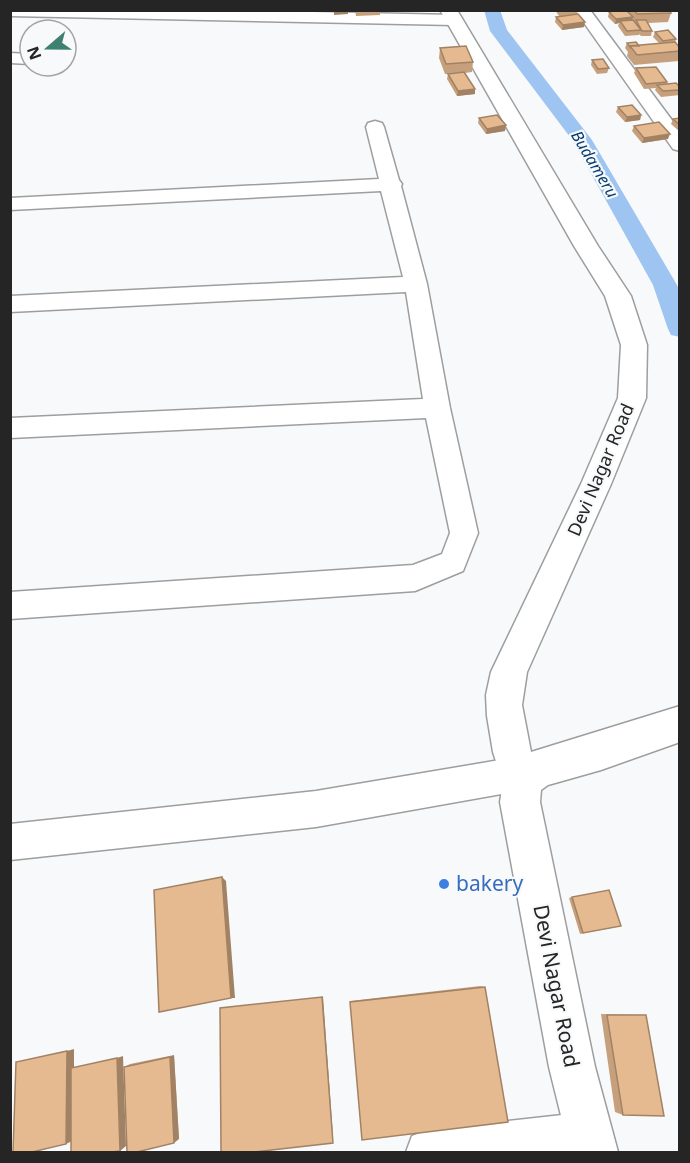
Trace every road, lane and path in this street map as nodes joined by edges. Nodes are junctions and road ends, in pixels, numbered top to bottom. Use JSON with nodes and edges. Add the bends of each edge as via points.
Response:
{"nodes":[{"id":1,"x":582,"y":10,"type":"edge"},
{"id":2,"x":10,"y":11,"type":"edge"},
{"id":3,"x":120,"y":12,"type":"edge"},
{"id":4,"x":451,"y":16,"type":"edge"},
{"id":5,"x":375,"y":127,"type":"dead end"},
{"id":6,"x":680,"y":145,"type":"edge"},
{"id":7,"x":392,"y":184,"type":"junction"},
{"id":8,"x":10,"y":204,"type":"edge"},
{"id":9,"x":416,"y":284,"type":"junction"},
{"id":10,"x":10,"y":304,"type":"edge"},
{"id":11,"x":437,"y":408,"type":"junction"},
{"id":12,"x":10,"y":428,"type":"edge"},
{"id":13,"x":10,"y":606,"type":"edge"},
{"id":14,"x":680,"y":724,"type":"edge"},
{"id":15,"x":523,"y":777,"type":"junction"},
{"id":16,"x":10,"y":842,"type":"edge"},
{"id":17,"x":591,"y":1143,"type":"edge"},
{"id":18,"x":428,"y":1152,"type":"edge"}],
"edges":[{"from":1,"to":6,"type":"street"},
{"from":2,"to":3,"type":"street"},
{"from":3,"to":4,"type":"street"},
{"from":4,"to":15,"type":"street","name":"Devi Nagar Road","via":[[618,296],[634,345],[632,398],[509,672],[504,695]]},
{"from":5,"to":7,"type":"street"},
{"from":7,"to":8,"type":"street"},
{"from":7,"to":9,"type":"street"},
{"from":9,"to":10,"type":"street"},
{"from":9,"to":11,"type":"street"},
{"from":11,"to":12,"type":"street"},
{"from":11,"to":13,"type":"street","via":[[464,533],[453,562],[415,578]]},
{"from":14,"to":15,"type":"street","via":[[539,768]]},
{"from":15,"to":16,"type":"street","via":[[316,809]]},
{"from":15,"to":17,"type":"street","name":"Devi Nagar Road","via":[[520,802],[572,1067]]},
{"from":17,"to":18,"type":"street"}]}
